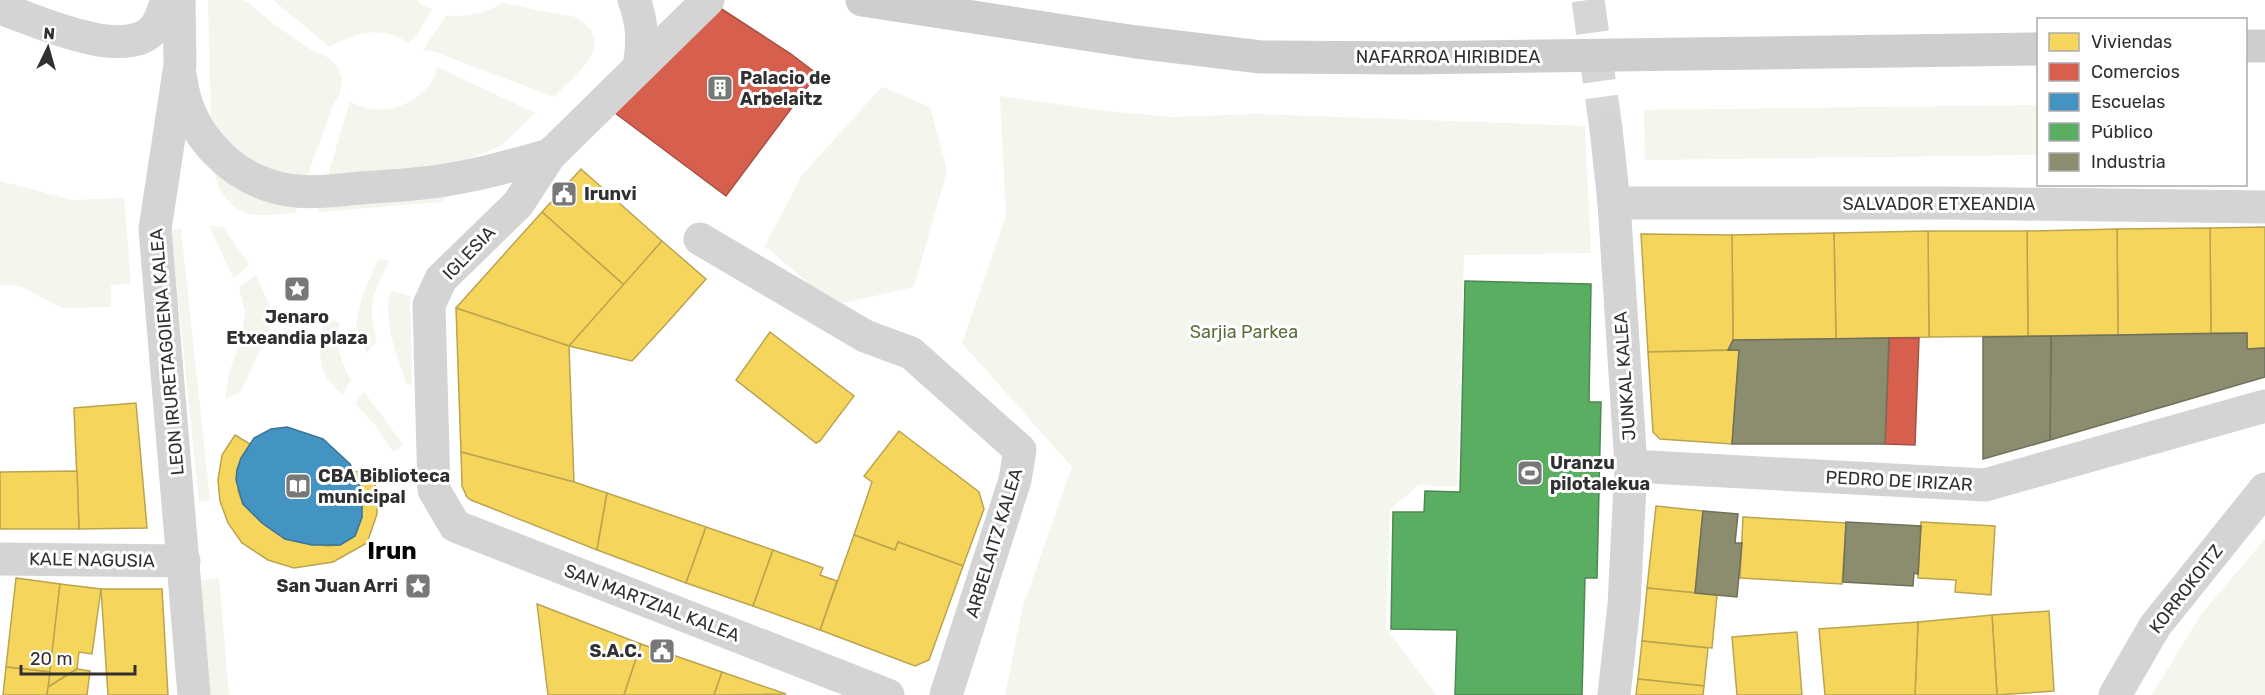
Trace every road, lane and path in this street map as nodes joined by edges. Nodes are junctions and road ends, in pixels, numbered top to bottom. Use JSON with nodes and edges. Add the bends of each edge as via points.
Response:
{"nodes":[{"id":1,"x":167,"y":0,"type":"edge"},
{"id":2,"x":179,"y":0,"type":"edge"},
{"id":3,"x":634,"y":0,"type":"edge"},
{"id":4,"x":708,"y":0,"type":"edge"},
{"id":5,"x":862,"y":0,"type":"edge"},
{"id":6,"x":0,"y":8,"type":"edge"},
{"id":7,"x":2247,"y":46,"type":"edge"},
{"id":8,"x":2265,"y":46,"type":"edge"},
{"id":9,"x":2037,"y":49,"type":"edge"},
{"id":10,"x":180,"y":65,"type":"junction"},
{"id":11,"x":639,"y":67,"type":"junction"},
{"id":12,"x":1606,"y":129,"type":"tunnel mouth"},
{"id":13,"x":550,"y":155,"type":"junction"},
{"id":14,"x":1614,"y":203,"type":"junction"},
{"id":15,"x":2265,"y":207,"type":"edge"},
{"id":16,"x":700,"y":239,"type":"dead end"},
{"id":17,"x":2265,"y":406,"type":"edge"},
{"id":18,"x":1631,"y":466,"type":"junction"},
{"id":19,"x":2265,"y":489,"type":"edge"},
{"id":20,"x":434,"y":490,"type":"joint"},
{"id":21,"x":0,"y":559,"type":"edge"},
{"id":22,"x":184,"y":561,"type":"junction"},
{"id":23,"x":194,"y":695,"type":"edge"},
{"id":24,"x":888,"y":695,"type":"edge"},
{"id":25,"x":946,"y":695,"type":"edge"},
{"id":26,"x":1614,"y":695,"type":"edge"},
{"id":27,"x":2115,"y":695,"type":"edge"}],
"edges":[{"from":1,"to":6,"type":"street","via":[[156,26],[141,38],[123,43],[94,40]]},
{"from":2,"to":10,"type":"street","name":"LEON IRURETAGOIENA KALEA"},
{"from":3,"to":11,"type":"street","via":[[643,43]]},
{"from":4,"to":11,"type":"street","name":"IGLESIA"},
{"from":5,"to":9,"type":"main road","name":"NAFARROA HIRIBIDEA","via":[[1261,57]]},
{"from":7,"to":8,"type":"main road"},
{"from":10,"to":13,"type":"street","via":[[190,114],[219,156],[240,172],[288,190],[314,192],[438,182]]},
{"from":10,"to":22,"type":"street","name":"LEON IRURETAGOIENA KALEA","via":[[155,229]]},
{"from":11,"to":13,"type":"street","name":"IGLESIA"},
{"from":12,"to":14,"type":"street","name":"JUNKAL KALEA"},
{"from":13,"to":20,"type":"street","name":"IGLESIA","via":[[518,204],[441,279],[429,305]]},
{"from":14,"to":15,"type":"street","name":"SALVADOR ETXEANDIA"},
{"from":14,"to":18,"type":"street","name":"JUNKAL KALEA"},
{"from":16,"to":25,"type":"street","name":"ARBELAITZ KALEA","via":[[865,336],[912,353],[1020,450],[1015,480]]},
{"from":17,"to":18,"type":"street","name":"PEDRO DE IRIZAR","via":[[1986,485]]},
{"from":18,"to":26,"type":"street","name":"JUNKAL KALEA","via":[[1624,605]]},
{"from":19,"to":27,"type":"street","name":"KORROKOITZ","via":[[2155,626]]},
{"from":20,"to":24,"type":"street","name":"SAN MARTZIAL KALEA","via":[[455,526]]},
{"from":21,"to":22,"type":"street","name":"KALE NAGUSIA"},
{"from":22,"to":23,"type":"street","name":"LEON IRURETAGOIENA KALEA"}]}
